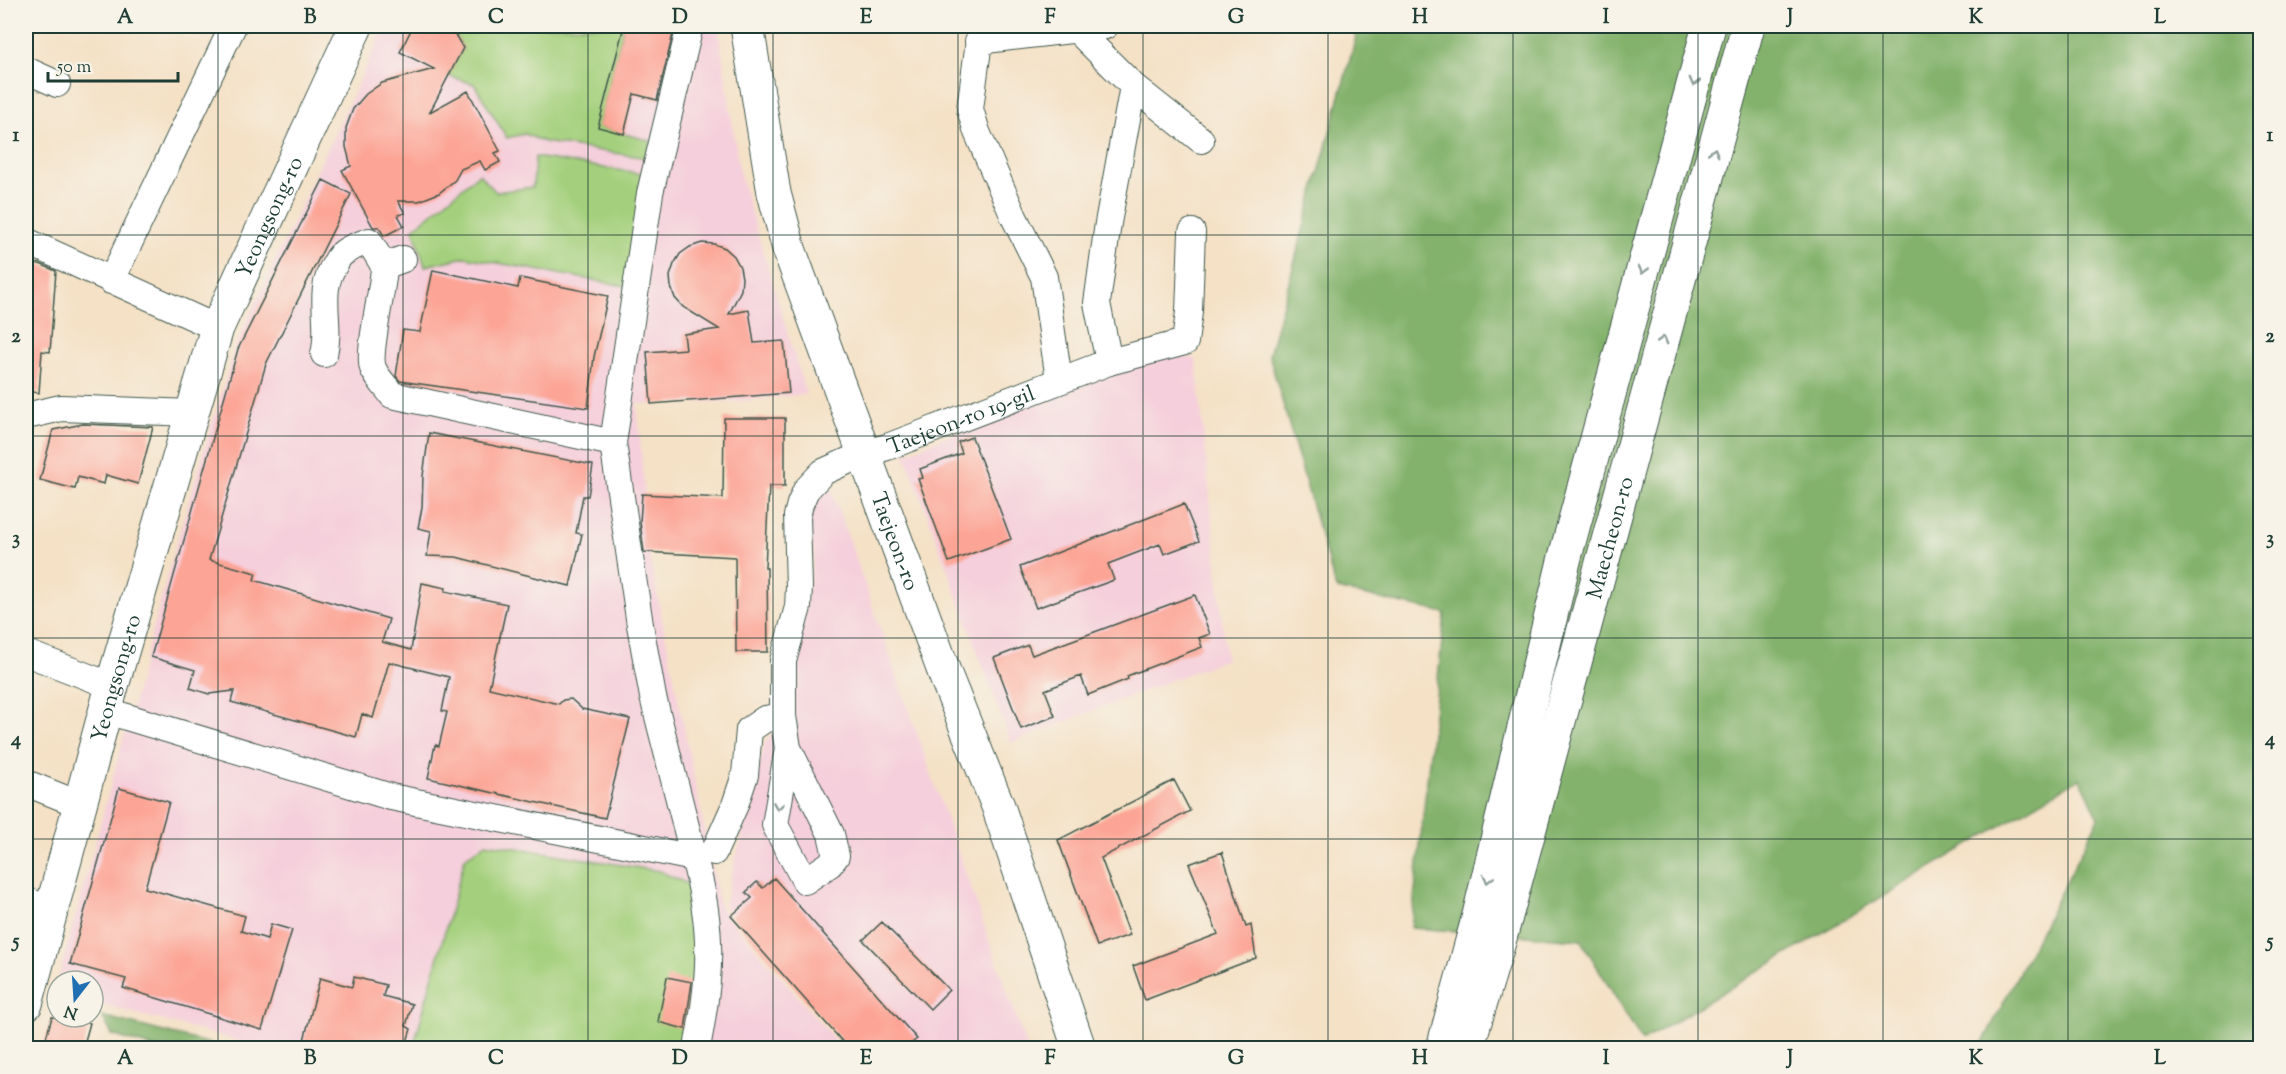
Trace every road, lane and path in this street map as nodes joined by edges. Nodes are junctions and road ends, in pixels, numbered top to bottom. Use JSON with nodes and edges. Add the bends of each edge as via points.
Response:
{"nodes":[{"id":1,"x":232,"y":26,"type":"edge"},
{"id":2,"x":356,"y":26,"type":"edge"},
{"id":3,"x":690,"y":26,"type":"edge"},
{"id":4,"x":747,"y":26,"type":"edge"},
{"id":5,"x":1105,"y":26,"type":"edge"},
{"id":6,"x":1710,"y":26,"type":"edge"},
{"id":7,"x":1748,"y":26,"type":"edge"},
{"id":8,"x":1075,"y":28,"type":"junction"},
{"id":9,"x":980,"y":33,"type":"edge"},
{"id":10,"x":26,"y":70,"type":"edge"},
{"id":11,"x":57,"y":84,"type":"dead end"},
{"id":12,"x":1134,"y":86,"type":"junction"},
{"id":13,"x":1202,"y":140,"type":"dead end"},
{"id":14,"x":1192,"y":232,"type":"dead end"},
{"id":15,"x":26,"y":241,"type":"edge"},
{"id":16,"x":111,"y":281,"type":"junction"},
{"id":17,"x":217,"y":328,"type":"junction"},
{"id":18,"x":324,"y":354,"type":"dead end"},
{"id":19,"x":1620,"y":354,"type":"junction"},
{"id":20,"x":1109,"y":362,"type":"junction"},
{"id":21,"x":1059,"y":381,"type":"junction"},
{"id":22,"x":1647,"y":396,"type":"junction"},
{"id":23,"x":192,"y":413,"type":"junction"},
{"id":24,"x":26,"y":416,"type":"edge"},
{"id":25,"x":612,"y":443,"type":"junction"},
{"id":26,"x":863,"y":454,"type":"junction"},
{"id":27,"x":26,"y":653,"type":"edge"},
{"id":28,"x":110,"y":698,"type":"junction"},
{"id":29,"x":783,"y":716,"type":"junction"},
{"id":30,"x":788,"y":748,"type":"dead end"},
{"id":31,"x":26,"y":783,"type":"edge"},
{"id":32,"x":81,"y":806,"type":"junction"},
{"id":33,"x":704,"y":855,"type":"junction"},
{"id":34,"x":38,"y":906,"type":"edge"},
{"id":35,"x":26,"y":1004,"type":"edge"},
{"id":36,"x":697,"y":1048,"type":"edge"},
{"id":37,"x":1079,"y":1048,"type":"edge"},
{"id":38,"x":1422,"y":1048,"type":"edge"},
{"id":39,"x":1443,"y":1048,"type":"edge"},
{"id":40,"x":1467,"y":1048,"type":"edge"},
{"id":41,"x":1487,"y":1048,"type":"edge"}],
"edges":[{"from":1,"to":16,"type":"street"},
{"from":2,"to":17,"type":"main road","name":"Yeongsong-ro"},
{"from":3,"to":25,"type":"street","via":[[650,193]]},
{"from":4,"to":26,"type":"main road","name":"Taejeon-ro","via":[[774,193],[789,249]]},
{"from":5,"to":8,"type":"street"},
{"from":6,"to":19,"type":"main road","name":"Maecheon-ro","one_way":true},
{"from":22,"to":7,"type":"main road","name":"Maecheon-ro","one_way":true},
{"from":8,"to":9,"type":"street"},
{"from":8,"to":12,"type":"street"},
{"from":9,"to":21,"type":"street","name":"Taejeon-ro 19-gil","via":[[970,109],[1014,217],[1044,277]]},
{"from":10,"to":11,"type":"street"},
{"from":12,"to":13,"type":"street"},
{"from":12,"to":20,"type":"street","via":[[1097,303]]},
{"from":14,"to":20,"type":"street","name":"Taejeon-ro 19-gil","via":[[1185,342]]},
{"from":15,"to":16,"type":"street"},
{"from":16,"to":17,"type":"street"},
{"from":17,"to":23,"type":"main road","name":"Yeongsong-ro"},
{"from":18,"to":25,"type":"street","via":[[325,286],[330,272],[342,253],[369,241],[393,262],[372,366],[392,394]]},
{"from":19,"to":38,"type":"main road","via":[[1560,510]]},
{"from":19,"to":39,"type":"main road","name":"Maecheon-ro","one_way":true,"via":[[1565,557]]},
{"from":20,"to":21,"type":"street","name":"Taejeon-ro 19-gil"},
{"from":21,"to":26,"type":"street","name":"Taejeon-ro 19-gil"},
{"from":22,"to":40,"type":"main road","name":"Maecheon-ro"},
{"from":22,"to":41,"type":"main road","via":[[1615,567],[1563,749],[1513,966]]},
{"from":23,"to":24,"type":"street","via":[[61,408]]},
{"from":23,"to":28,"type":"main road","name":"Yeongsong-ro"},
{"from":25,"to":33,"type":"street","via":[[653,697]]},
{"from":26,"to":29,"type":"street","name":"Taejeon-ro 19-gil","via":[[824,472],[800,504],[800,587],[783,660]]},
{"from":26,"to":37,"type":"main road","name":"Taejeon-ro","via":[[998,806]]},
{"from":27,"to":28,"type":"street"},
{"from":28,"to":32,"type":"main road","name":"Yeongsong-ro"},
{"from":28,"to":33,"type":"street","via":[[391,797]]},
{"from":29,"to":30,"type":"street","name":"Taejeon-ro 19-gil"},
{"from":29,"to":33,"type":"street","via":[[765,719],[749,730],[745,775],[735,805]]},
{"from":31,"to":32,"type":"street"},
{"from":32,"to":34,"type":"main road","name":"Yeongsong-ro"},
{"from":33,"to":36,"type":"street","via":[[702,887],[710,959]]},
{"from":34,"to":35,"type":"main road","name":"Yeongsong-ro"}]}
